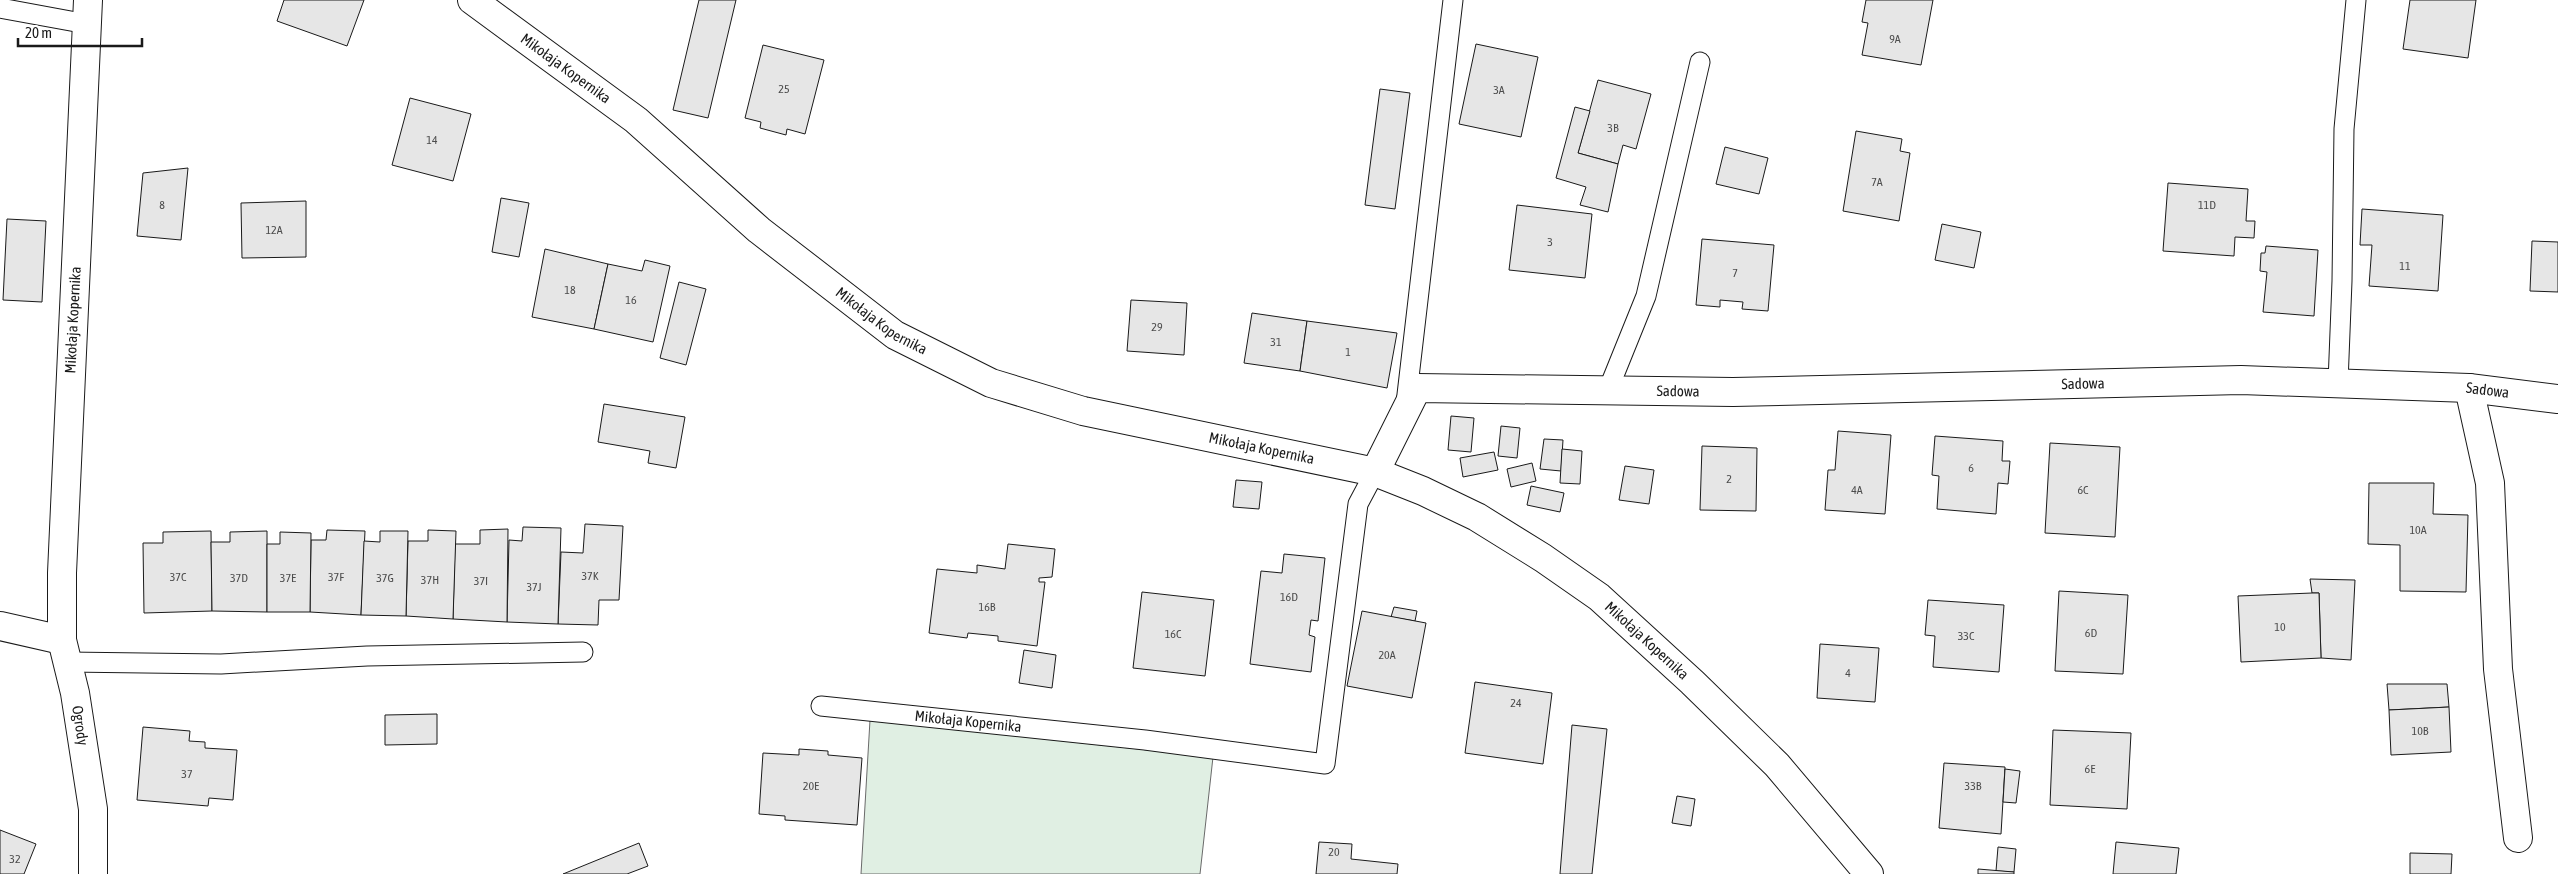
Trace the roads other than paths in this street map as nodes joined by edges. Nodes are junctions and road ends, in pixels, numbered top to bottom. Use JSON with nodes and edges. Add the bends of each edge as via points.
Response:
{"nodes":[{"id":1,"x":472,"y":0,"type":"edge"},
{"id":2,"x":1453,"y":0,"type":"edge"},
{"id":3,"x":2356,"y":0,"type":"edge"},
{"id":4,"x":0,"y":8,"type":"edge"},
{"id":5,"x":87,"y":12,"type":"edge"},
{"id":6,"x":1700,"y":62,"type":"dead end"},
{"id":7,"x":2338,"y":384,"type":"junction"},
{"id":8,"x":2469,"y":388,"type":"junction"},
{"id":9,"x":1608,"y":390,"type":"junction"},
{"id":10,"x":2558,"y":399,"type":"edge"},
{"id":11,"x":1405,"y":412,"type":"junction"},
{"id":12,"x":1375,"y":472,"type":"junction"},
{"id":13,"x":0,"y":626,"type":"edge"},
{"id":14,"x":65,"y":651,"type":"junction"},
{"id":15,"x":583,"y":652,"type":"dead end"},
{"id":16,"x":821,"y":706,"type":"dead end"},
{"id":17,"x":2518,"y":838,"type":"dead end"},
{"id":18,"x":93,"y":874,"type":"edge"},
{"id":19,"x":1869,"y":874,"type":"edge"}],
"edges":[{"from":1,"to":12,"type":"street","name":"Mikołaja Kopernika","via":[[636,120],[760,230],[895,335],[991,383],[1083,411]]},
{"from":2,"to":11,"type":"lane"},
{"from":3,"to":7,"type":"lane","via":[[2344,128]]},
{"from":4,"to":5,"type":"lane"},
{"from":5,"to":14,"type":"street","name":"Mikołaja Kopernika","via":[[62,572]]},
{"from":6,"to":9,"type":"lane","via":[[1646,296]]},
{"from":7,"to":8,"type":"street","name":"Sadowa"},
{"from":7,"to":9,"type":"street","name":"Sadowa","via":[[2241,380],[1733,392]]},
{"from":8,"to":10,"type":"street","name":"Sadowa"},
{"from":8,"to":17,"type":"street","via":[[2490,484],[2498,669]]},
{"from":9,"to":11,"type":"street","name":"Sadowa","via":[[1417,388]]},
{"from":11,"to":12,"type":"street","name":"Sadowa"},
{"from":12,"to":16,"type":"lane","name":"Mikołaja Kopernika","via":[[1358,504],[1325,764],[1145,740]]},
{"from":12,"to":19,"type":"street","name":"Mikołaja Kopernika","via":[[1477,517],[1599,597],[1777,765]]},
{"from":13,"to":14,"type":"street"},
{"from":14,"to":15,"type":"lane","via":[[221,664],[366,656]]},
{"from":14,"to":18,"type":"street","name":"Ogrody","via":[[75,693],[93,809]]}]}
